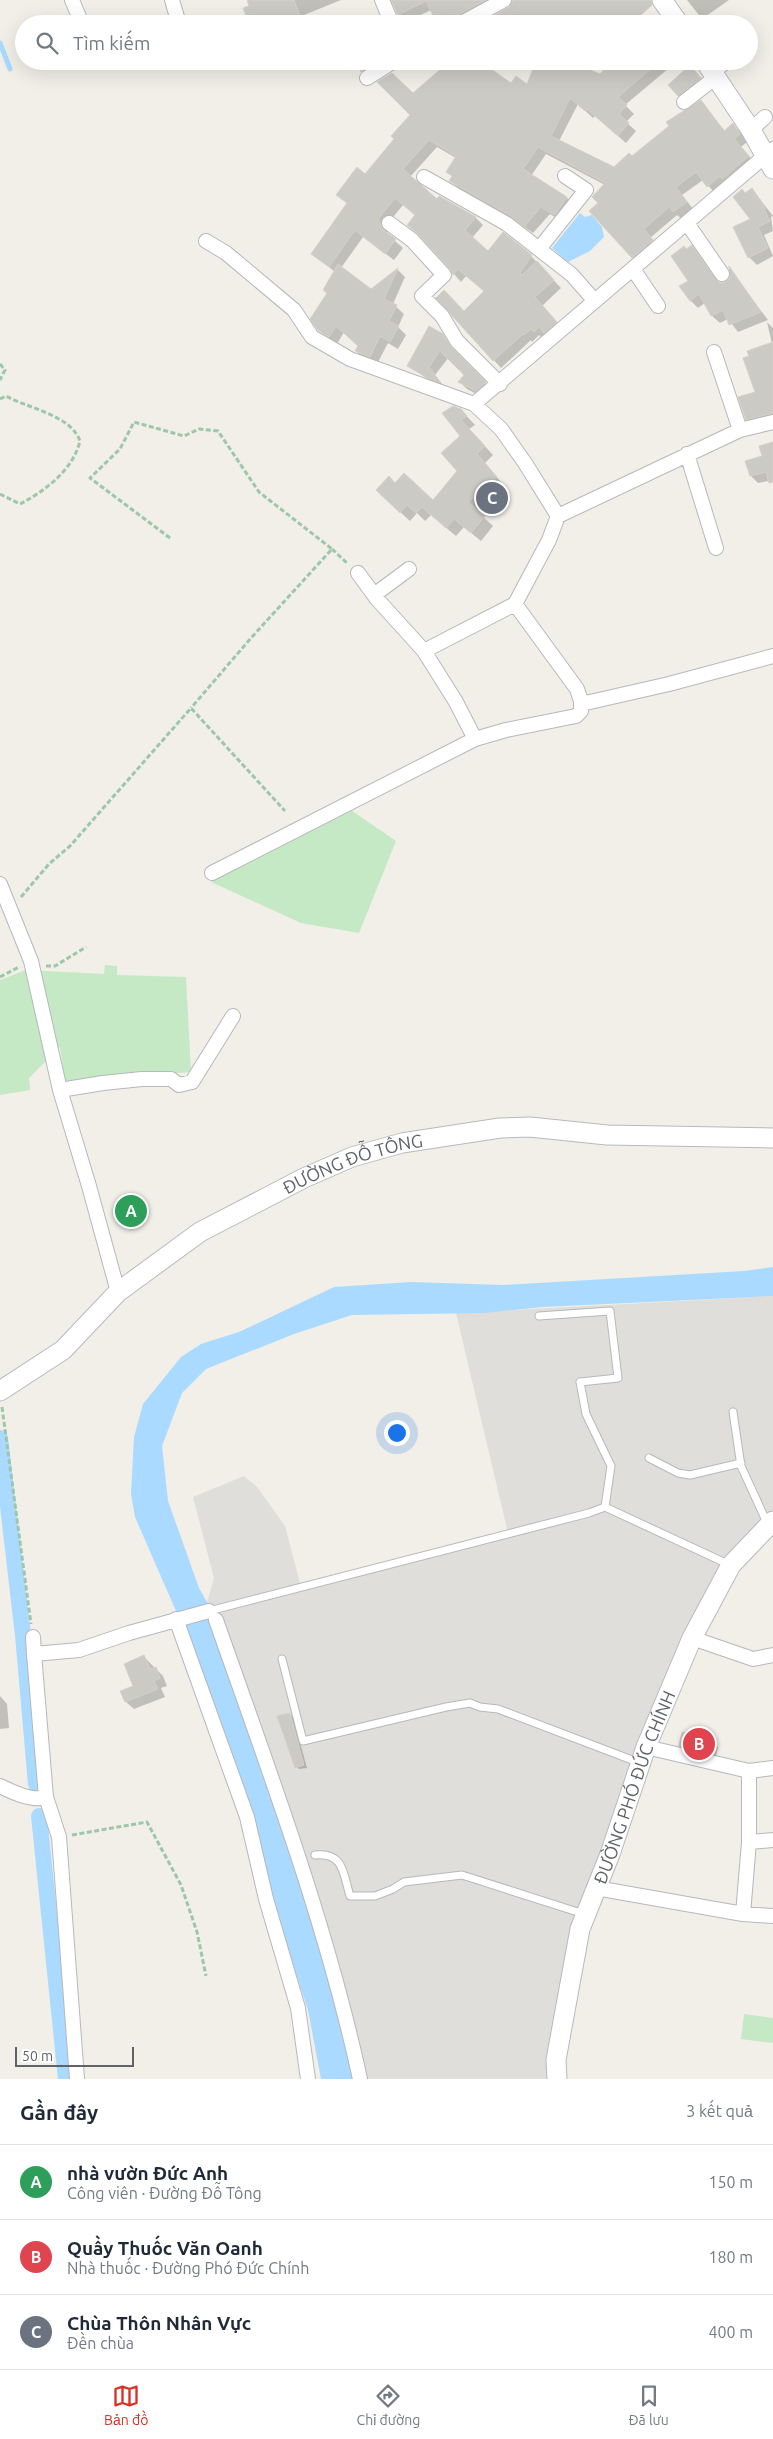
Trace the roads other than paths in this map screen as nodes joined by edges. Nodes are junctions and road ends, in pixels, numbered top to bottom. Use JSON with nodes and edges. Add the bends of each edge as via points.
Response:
{"nodes":[{"id":1,"x":72,"y":0,"type":"edge"},
{"id":2,"x":172,"y":0,"type":"edge"},
{"id":3,"x":382,"y":0,"type":"edge"},
{"id":4,"x":504,"y":0,"type":"edge"},
{"id":5,"x":662,"y":0,"type":"edge"},
{"id":6,"x":78,"y":15,"type":"edge"},
{"id":7,"x":176,"y":15,"type":"edge"},
{"id":8,"x":388,"y":15,"type":"edge"},
{"id":9,"x":476,"y":15,"type":"edge"},
{"id":10,"x":672,"y":15,"type":"edge"},
{"id":11,"x":380,"y":70,"type":"edge"},
{"id":12,"x":713,"y":70,"type":"edge"},
{"id":13,"x":716,"y":70,"type":"edge"},
{"id":14,"x":367,"y":78,"type":"dead end"},
{"id":15,"x":684,"y":102,"type":"dead end"},
{"id":16,"x":765,"y":117,"type":"dead end"},
{"id":17,"x":751,"y":130,"type":"junction"},
{"id":18,"x":771,"y":158,"type":"edge"},
{"id":19,"x":565,"y":176,"type":"dead end"},
{"id":20,"x":424,"y":177,"type":"dead end"},
{"id":21,"x":688,"y":222,"type":"junction"},
{"id":22,"x":389,"y":223,"type":"dead end"},
{"id":23,"x":206,"y":241,"type":"dead end"},
{"id":24,"x":539,"y":249,"type":"junction"},
{"id":25,"x":633,"y":269,"type":"junction"},
{"id":26,"x":722,"y":274,"type":"dead end"},
{"id":27,"x":594,"y":300,"type":"junction"},
{"id":28,"x":658,"y":306,"type":"dead end"},
{"id":29,"x":714,"y":352,"type":"dead end"},
{"id":30,"x":500,"y":384,"type":"junction"},
{"id":31,"x":474,"y":404,"type":"junction"},
{"id":32,"x":773,"y":422,"type":"edge"},
{"id":33,"x":740,"y":430,"type":"junction"},
{"id":34,"x":687,"y":454,"type":"junction"},
{"id":35,"x":558,"y":516,"type":"junction"},
{"id":36,"x":716,"y":548,"type":"dead end"},
{"id":37,"x":409,"y":569,"type":"dead end"},
{"id":38,"x":358,"y":573,"type":"road end"},
{"id":39,"x":374,"y":595,"type":"junction"},
{"id":40,"x":514,"y":604,"type":"junction"},
{"id":41,"x":424,"y":651,"type":"junction"},
{"id":42,"x":773,"y":656,"type":"edge"},
{"id":43,"x":581,"y":704,"type":"junction"},
{"id":44,"x":475,"y":739,"type":"junction"},
{"id":45,"x":212,"y":873,"type":"dead end"},
{"id":46,"x":0,"y":884,"type":"edge"},
{"id":47,"x":233,"y":1016,"type":"dead end"},
{"id":48,"x":60,"y":1090,"type":"junction"},
{"id":49,"x":773,"y":1138,"type":"edge"},
{"id":50,"x":118,"y":1292,"type":"junction"},
{"id":51,"x":539,"y":1316,"type":"dead end"},
{"id":52,"x":0,"y":1391,"type":"edge"},
{"id":53,"x":733,"y":1412,"type":"dead end"},
{"id":54,"x":649,"y":1458,"type":"dead end"},
{"id":55,"x":741,"y":1463,"type":"junction"},
{"id":56,"x":605,"y":1507,"type":"junction"},
{"id":57,"x":771,"y":1523,"type":"edge"},
{"id":58,"x":730,"y":1565,"type":"junction"},
{"id":59,"x":213,"y":1616,"type":"junction"},
{"id":60,"x":177,"y":1619,"type":"junction"},
{"id":61,"x":33,"y":1637,"type":"road end"},
{"id":62,"x":692,"y":1638,"type":"junction"},
{"id":63,"x":34,"y":1654,"type":"junction"},
{"id":64,"x":773,"y":1656,"type":"edge"},
{"id":65,"x":282,"y":1659,"type":"dead end"},
{"id":66,"x":643,"y":1755,"type":"junction"},
{"id":67,"x":773,"y":1768,"type":"edge"},
{"id":68,"x":749,"y":1771,"type":"junction"},
{"id":69,"x":0,"y":1786,"type":"edge"},
{"id":70,"x":46,"y":1797,"type":"junction"},
{"id":71,"x":773,"y":1840,"type":"edge"},
{"id":72,"x":749,"y":1842,"type":"junction"},
{"id":73,"x":315,"y":1855,"type":"dead end"},
{"id":74,"x":596,"y":1888,"type":"junction"},
{"id":75,"x":587,"y":1914,"type":"junction"},
{"id":76,"x":743,"y":1914,"type":"junction"},
{"id":77,"x":773,"y":1916,"type":"edge"},
{"id":78,"x":77,"y":2079,"type":"edge"},
{"id":79,"x":308,"y":2079,"type":"edge"},
{"id":80,"x":360,"y":2079,"type":"edge"},
{"id":81,"x":557,"y":2079,"type":"edge"}],
"edges":[{"from":1,"to":6,"type":"street"},
{"from":2,"to":7,"type":"street"},
{"from":3,"to":8,"type":"street"},
{"from":4,"to":9,"type":"street"},
{"from":5,"to":10,"type":"main road"},
{"from":11,"to":14,"type":"street"},
{"from":12,"to":15,"type":"street"},
{"from":13,"to":17,"type":"main road"},
{"from":16,"to":17,"type":"street"},
{"from":17,"to":18,"type":"main road"},
{"from":18,"to":21,"type":"street"},
{"from":19,"to":24,"type":"street","via":[[586,190]]},
{"from":20,"to":24,"type":"street","via":[[507,224]]},
{"from":21,"to":25,"type":"street"},
{"from":21,"to":26,"type":"street"},
{"from":22,"to":30,"type":"street","via":[[412,240],[444,274],[422,296],[442,316],[457,341]]},
{"from":23,"to":31,"type":"street","via":[[226,253],[294,310],[312,337],[350,359]]},
{"from":24,"to":27,"type":"street","via":[[572,275]]},
{"from":25,"to":27,"type":"street"},
{"from":25,"to":28,"type":"street"},
{"from":27,"to":30,"type":"street"},
{"from":29,"to":33,"type":"street"},
{"from":30,"to":31,"type":"street"},
{"from":31,"to":35,"type":"street","via":[[501,429]]},
{"from":32,"to":33,"type":"street"},
{"from":33,"to":34,"type":"street"},
{"from":34,"to":35,"type":"street"},
{"from":34,"to":36,"type":"street"},
{"from":35,"to":40,"type":"street","via":[[550,540]]},
{"from":37,"to":39,"type":"street"},
{"from":38,"to":39,"type":"street"},
{"from":39,"to":41,"type":"street"},
{"from":40,"to":41,"type":"street"},
{"from":40,"to":43,"type":"street","via":[[577,689]]},
{"from":41,"to":44,"type":"street"},
{"from":42,"to":43,"type":"street"},
{"from":43,"to":44,"type":"street","via":[[581,711],[576,716]]},
{"from":44,"to":45,"type":"street"},
{"from":46,"to":48,"type":"street","via":[[31,961]]},
{"from":47,"to":48,"type":"street","via":[[184,1091],[171,1079],[104,1082]]},
{"from":48,"to":50,"type":"street"},
{"from":49,"to":50,"type":"main road","name":"ĐƯỜNG ĐỖ TÔNG","via":[[607,1135],[530,1127],[470,1131],[402,1143],[352,1157],[304,1178],[200,1232]]},
{"from":50,"to":52,"type":"main road","name":"ĐƯỜNG ĐỖ TÔNG","via":[[63,1350]]},
{"from":51,"to":56,"type":"lane","via":[[610,1311],[618,1378],[580,1382],[586,1414],[611,1466]]},
{"from":53,"to":55,"type":"lane"},
{"from":54,"to":55,"type":"lane","via":[[678,1473],[690,1475]]},
{"from":55,"to":57,"type":"lane"},
{"from":56,"to":58,"type":"lane"},
{"from":56,"to":59,"type":"lane"},
{"from":57,"to":58,"type":"main road","name":"ĐƯỜNG PHÓ ĐỨC CHÍNH"},
{"from":58,"to":62,"type":"main road","name":"ĐƯỜNG PHÓ ĐỨC CHÍNH"},
{"from":59,"to":60,"type":"street"},
{"from":59,"to":80,"type":"street","via":[[306,1881],[345,2011]]},
{"from":60,"to":63,"type":"street","via":[[79,1650]]},
{"from":60,"to":79,"type":"street","via":[[247,1817],[266,1899],[298,2008]]},
{"from":61,"to":63,"type":"street"},
{"from":62,"to":64,"type":"street","via":[[753,1659]]},
{"from":62,"to":66,"type":"main road","name":"ĐƯỜNG PHÓ ĐỨC CHÍNH"},
{"from":63,"to":70,"type":"street"},
{"from":65,"to":66,"type":"lane","via":[[303,1741],[470,1703]]},
{"from":66,"to":68,"type":"street"},
{"from":66,"to":74,"type":"main road","name":"ĐƯỜNG PHÓ ĐỨC CHÍNH"},
{"from":67,"to":68,"type":"street"},
{"from":68,"to":72,"type":"street"},
{"from":69,"to":70,"type":"street","via":[[39,1800]]},
{"from":70,"to":78,"type":"street","via":[[60,1837]]},
{"from":71,"to":72,"type":"street"},
{"from":72,"to":76,"type":"street"},
{"from":73,"to":75,"type":"lane","via":[[330,1854],[336,1858],[350,1896],[375,1896],[404,1882],[462,1875]]},
{"from":74,"to":75,"type":"main road","name":"ĐƯỜNG PHÓ ĐỨC CHÍNH"},
{"from":74,"to":76,"type":"street"},
{"from":75,"to":81,"type":"main road","name":"ĐƯỜNG PHÓ ĐỨC CHÍNH","via":[[580,1929],[556,2060]]},
{"from":76,"to":77,"type":"street"}]}
